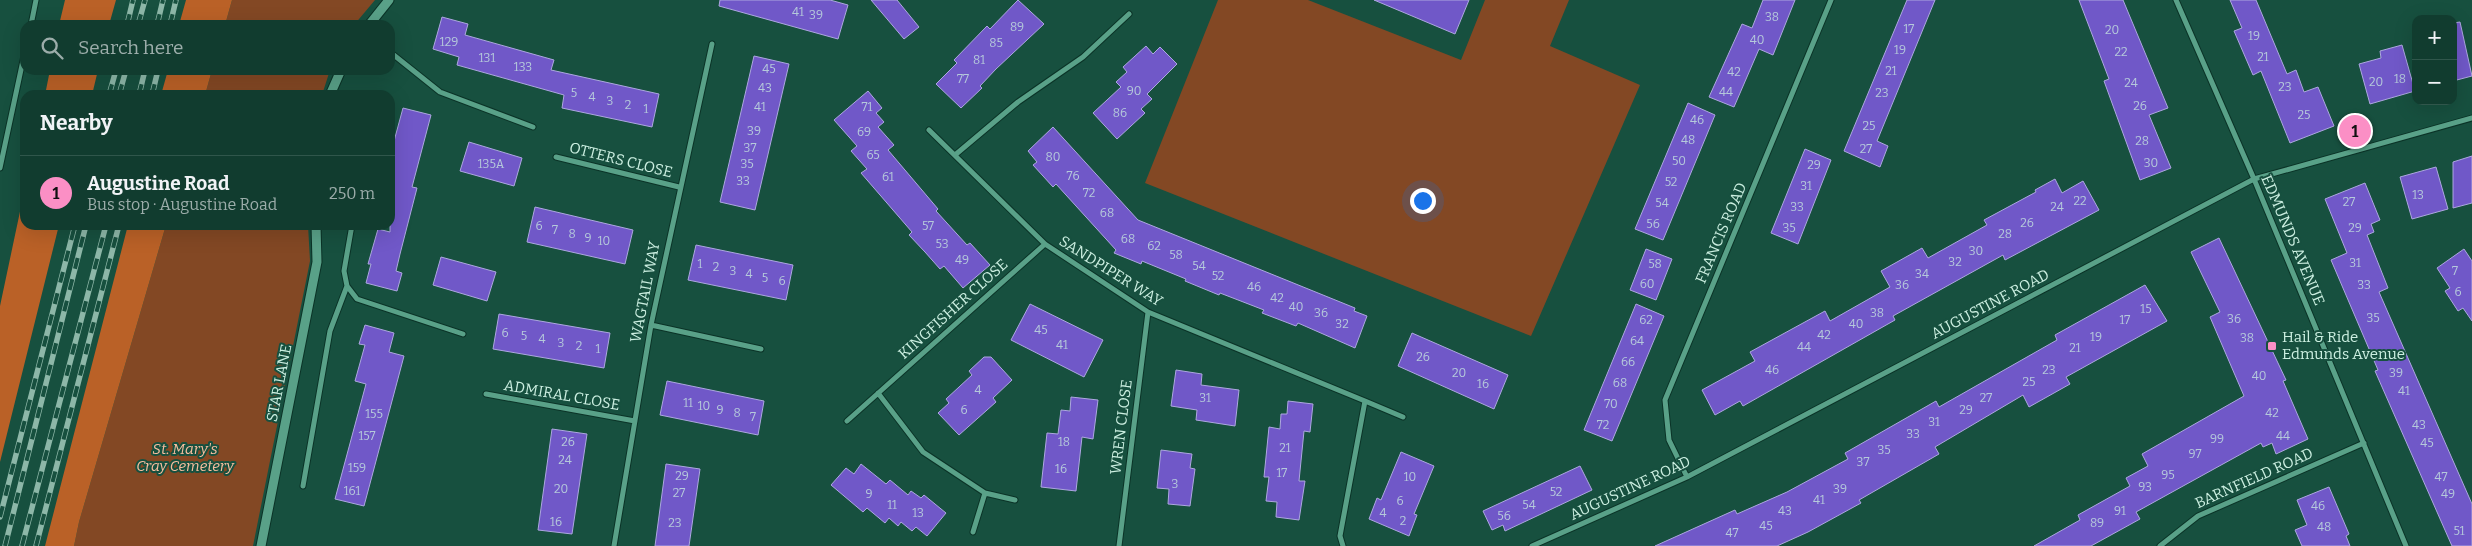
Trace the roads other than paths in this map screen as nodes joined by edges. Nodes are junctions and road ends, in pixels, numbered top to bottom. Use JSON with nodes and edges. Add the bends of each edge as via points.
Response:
{"nodes":[{"id":1,"x":36,"y":0,"type":"edge"},
{"id":2,"x":389,"y":0,"type":"edge"},
{"id":3,"x":1831,"y":0,"type":"edge"},
{"id":4,"x":2176,"y":0,"type":"edge"},
{"id":5,"x":1129,"y":14,"type":"dead end"},
{"id":6,"x":32,"y":20,"type":"edge"},
{"id":7,"x":374,"y":20,"type":"edge"},
{"id":8,"x":712,"y":44,"type":"dead end"},
{"id":9,"x":395,"y":56,"type":"edge"},
{"id":10,"x":20,"y":71,"type":"edge"},
{"id":11,"x":338,"y":75,"type":"edge"},
{"id":12,"x":332,"y":90,"type":"edge"},
{"id":13,"x":2472,"y":118,"type":"edge"},
{"id":14,"x":533,"y":127,"type":"dead end"},
{"id":15,"x":929,"y":130,"type":"dead end"},
{"id":16,"x":2,"y":145,"type":"edge"},
{"id":17,"x":955,"y":155,"type":"junction"},
{"id":18,"x":556,"y":157,"type":"dead end"},
{"id":19,"x":0,"y":168,"type":"edge"},
{"id":20,"x":2254,"y":179,"type":"junction"},
{"id":21,"x":680,"y":187,"type":"junction"},
{"id":22,"x":316,"y":230,"type":"edge"},
{"id":23,"x":351,"y":230,"type":"edge"},
{"id":24,"x":1045,"y":244,"type":"junction"},
{"id":25,"x":347,"y":286,"type":"junction"},
{"id":26,"x":1148,"y":312,"type":"junction"},
{"id":27,"x":651,"y":325,"type":"junction"},
{"id":28,"x":463,"y":334,"type":"dead end"},
{"id":29,"x":761,"y":349,"type":"dead end"},
{"id":30,"x":878,"y":393,"type":"junction"},
{"id":31,"x":486,"y":394,"type":"dead end"},
{"id":32,"x":1365,"y":401,"type":"junction"},
{"id":33,"x":1403,"y":417,"type":"dead end"},
{"id":34,"x":847,"y":420,"type":"dead end"},
{"id":35,"x":635,"y":421,"type":"junction"},
{"id":36,"x":2364,"y":443,"type":"junction"},
{"id":37,"x":1687,"y":477,"type":"junction"},
{"id":38,"x":303,"y":486,"type":"dead end"},
{"id":39,"x":985,"y":493,"type":"junction"},
{"id":40,"x":1015,"y":500,"type":"dead end"},
{"id":41,"x":973,"y":532,"type":"dead end"},
{"id":42,"x":262,"y":546,"type":"edge"},
{"id":43,"x":614,"y":546,"type":"edge"},
{"id":44,"x":1118,"y":546,"type":"edge"},
{"id":45,"x":1343,"y":546,"type":"edge"},
{"id":46,"x":1532,"y":546,"type":"edge"},
{"id":47,"x":2160,"y":546,"type":"edge"},
{"id":48,"x":2406,"y":546,"type":"edge"}],
"edges":[{"from":1,"to":6,"type":"street"},
{"from":2,"to":7,"type":"street"},
{"from":3,"to":37,"type":"street","name":"FRANCIS ROAD","via":[[1665,400],[1669,440]]},
{"from":4,"to":20,"type":"street","name":"EDMUNDS AVENUE"},
{"from":5,"to":17,"type":"street","via":[[1083,57],[1018,102]]},
{"from":8,"to":21,"type":"street","name":"WAGTAIL WAY"},
{"from":9,"to":14,"type":"street","via":[[440,92]]},
{"from":10,"to":16,"type":"street"},
{"from":11,"to":12,"type":"street"},
{"from":13,"to":20,"type":"street","name":"AUGUSTINE ROAD"},
{"from":15,"to":17,"type":"street","name":"SANDPIPER WAY"},
{"from":16,"to":19,"type":"street"},
{"from":17,"to":24,"type":"street","name":"SANDPIPER WAY"},
{"from":18,"to":21,"type":"street","name":"OTTERS CLOSE"},
{"from":20,"to":36,"type":"street","name":"EDMUNDS AVENUE"},
{"from":20,"to":37,"type":"street","name":"AUGUSTINE ROAD"},
{"from":21,"to":27,"type":"street","name":"WAGTAIL WAY"},
{"from":22,"to":42,"type":"street","name":"STAR LANE","via":[[317,262]]},
{"from":23,"to":25,"type":"street","via":[[344,272]]},
{"from":24,"to":26,"type":"street","name":"SANDPIPER WAY"},
{"from":24,"to":30,"type":"street","name":"KINGFISHER CLOSE"},
{"from":25,"to":28,"type":"street","via":[[357,299]]},
{"from":25,"to":38,"type":"street","via":[[330,331]]},
{"from":26,"to":32,"type":"street","name":"SANDPIPER WAY"},
{"from":26,"to":44,"type":"street","name":"WREN CLOSE"},
{"from":27,"to":29,"type":"street"},
{"from":27,"to":35,"type":"street","name":"WAGTAIL WAY"},
{"from":30,"to":34,"type":"street","name":"KINGFISHER CLOSE"},
{"from":30,"to":39,"type":"street","via":[[922,452]]},
{"from":31,"to":35,"type":"street","name":"ADMIRAL CLOSE"},
{"from":32,"to":33,"type":"street","name":"SANDPIPER WAY"},
{"from":32,"to":45,"type":"street","via":[[1340,536]]},
{"from":35,"to":43,"type":"street","name":"WAGTAIL WAY"},
{"from":36,"to":47,"type":"street","name":"BARNFIELD ROAD","via":[[2198,516]]},
{"from":36,"to":48,"type":"street","name":"EDMUNDS AVENUE"},
{"from":37,"to":46,"type":"street","name":"AUGUSTINE ROAD"},
{"from":39,"to":40,"type":"street"},
{"from":39,"to":41,"type":"street"}]}
